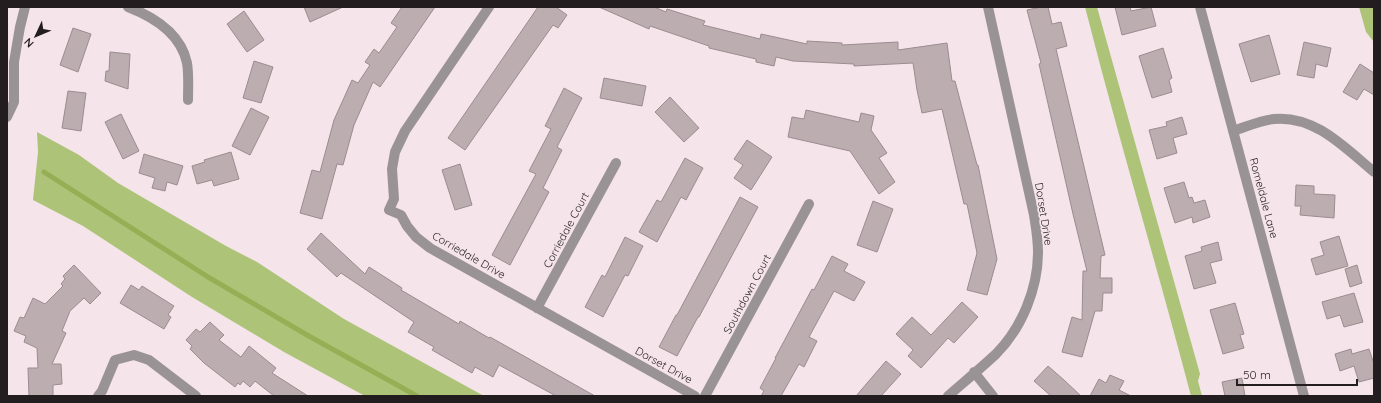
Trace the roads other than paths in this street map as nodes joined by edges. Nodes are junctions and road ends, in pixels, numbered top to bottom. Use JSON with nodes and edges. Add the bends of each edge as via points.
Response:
{"nodes":[{"id":1,"x":25,"y":7,"type":"edge"},
{"id":2,"x":128,"y":7,"type":"edge"},
{"id":3,"x":489,"y":7,"type":"edge"},
{"id":4,"x":988,"y":7,"type":"edge"},
{"id":5,"x":1200,"y":7,"type":"edge"},
{"id":6,"x":188,"y":100,"type":"dead end"},
{"id":7,"x":7,"y":117,"type":"edge"},
{"id":8,"x":1233,"y":131,"type":"junction"},
{"id":9,"x":616,"y":163,"type":"dead end"},
{"id":10,"x":1374,"y":172,"type":"edge"},
{"id":11,"x":809,"y":204,"type":"dead end"},
{"id":12,"x":537,"y":308,"type":"junction"},
{"id":13,"x":622,"y":356,"type":"joint"},
{"id":14,"x":974,"y":372,"type":"junction"},
{"id":15,"x":98,"y":396,"type":"edge"},
{"id":16,"x":196,"y":396,"type":"edge"},
{"id":17,"x":695,"y":396,"type":"edge"},
{"id":18,"x":705,"y":396,"type":"edge"},
{"id":19,"x":948,"y":396,"type":"edge"},
{"id":20,"x":993,"y":396,"type":"edge"},
{"id":21,"x":1304,"y":396,"type":"edge"}],
"edges":[{"from":1,"to":7,"type":"street","via":[[14,62],[14,102]]},
{"from":2,"to":6,"type":"street","via":[[175,37],[187,63]]},
{"from":3,"to":12,"type":"street","name":"Corriedale Drive","via":[[400,141],[392,170],[394,199],[389,210],[401,215],[416,237],[430,248]]},
{"from":4,"to":14,"type":"street","name":"Dorset Drive","via":[[1034,215],[1038,254],[1030,300],[1021,319],[997,353]]},
{"from":5,"to":8,"type":"street","name":"Romeldale Lane"},
{"from":8,"to":10,"type":"street","via":[[1273,119],[1290,118],[1331,136]]},
{"from":8,"to":21,"type":"street","name":"Romeldale Lane"},
{"from":9,"to":12,"type":"street","name":"Corriedale Court"},
{"from":11,"to":18,"type":"street","name":"Southdown Court"},
{"from":12,"to":13,"type":"street","name":"Corriedale Drive"},
{"from":13,"to":17,"type":"street","name":"Dorset Drive"},
{"from":14,"to":19,"type":"street","name":"Dorset Drive"},
{"from":14,"to":20,"type":"street"},
{"from":15,"to":16,"type":"street","via":[[115,360],[134,355],[149,360]]}]}
